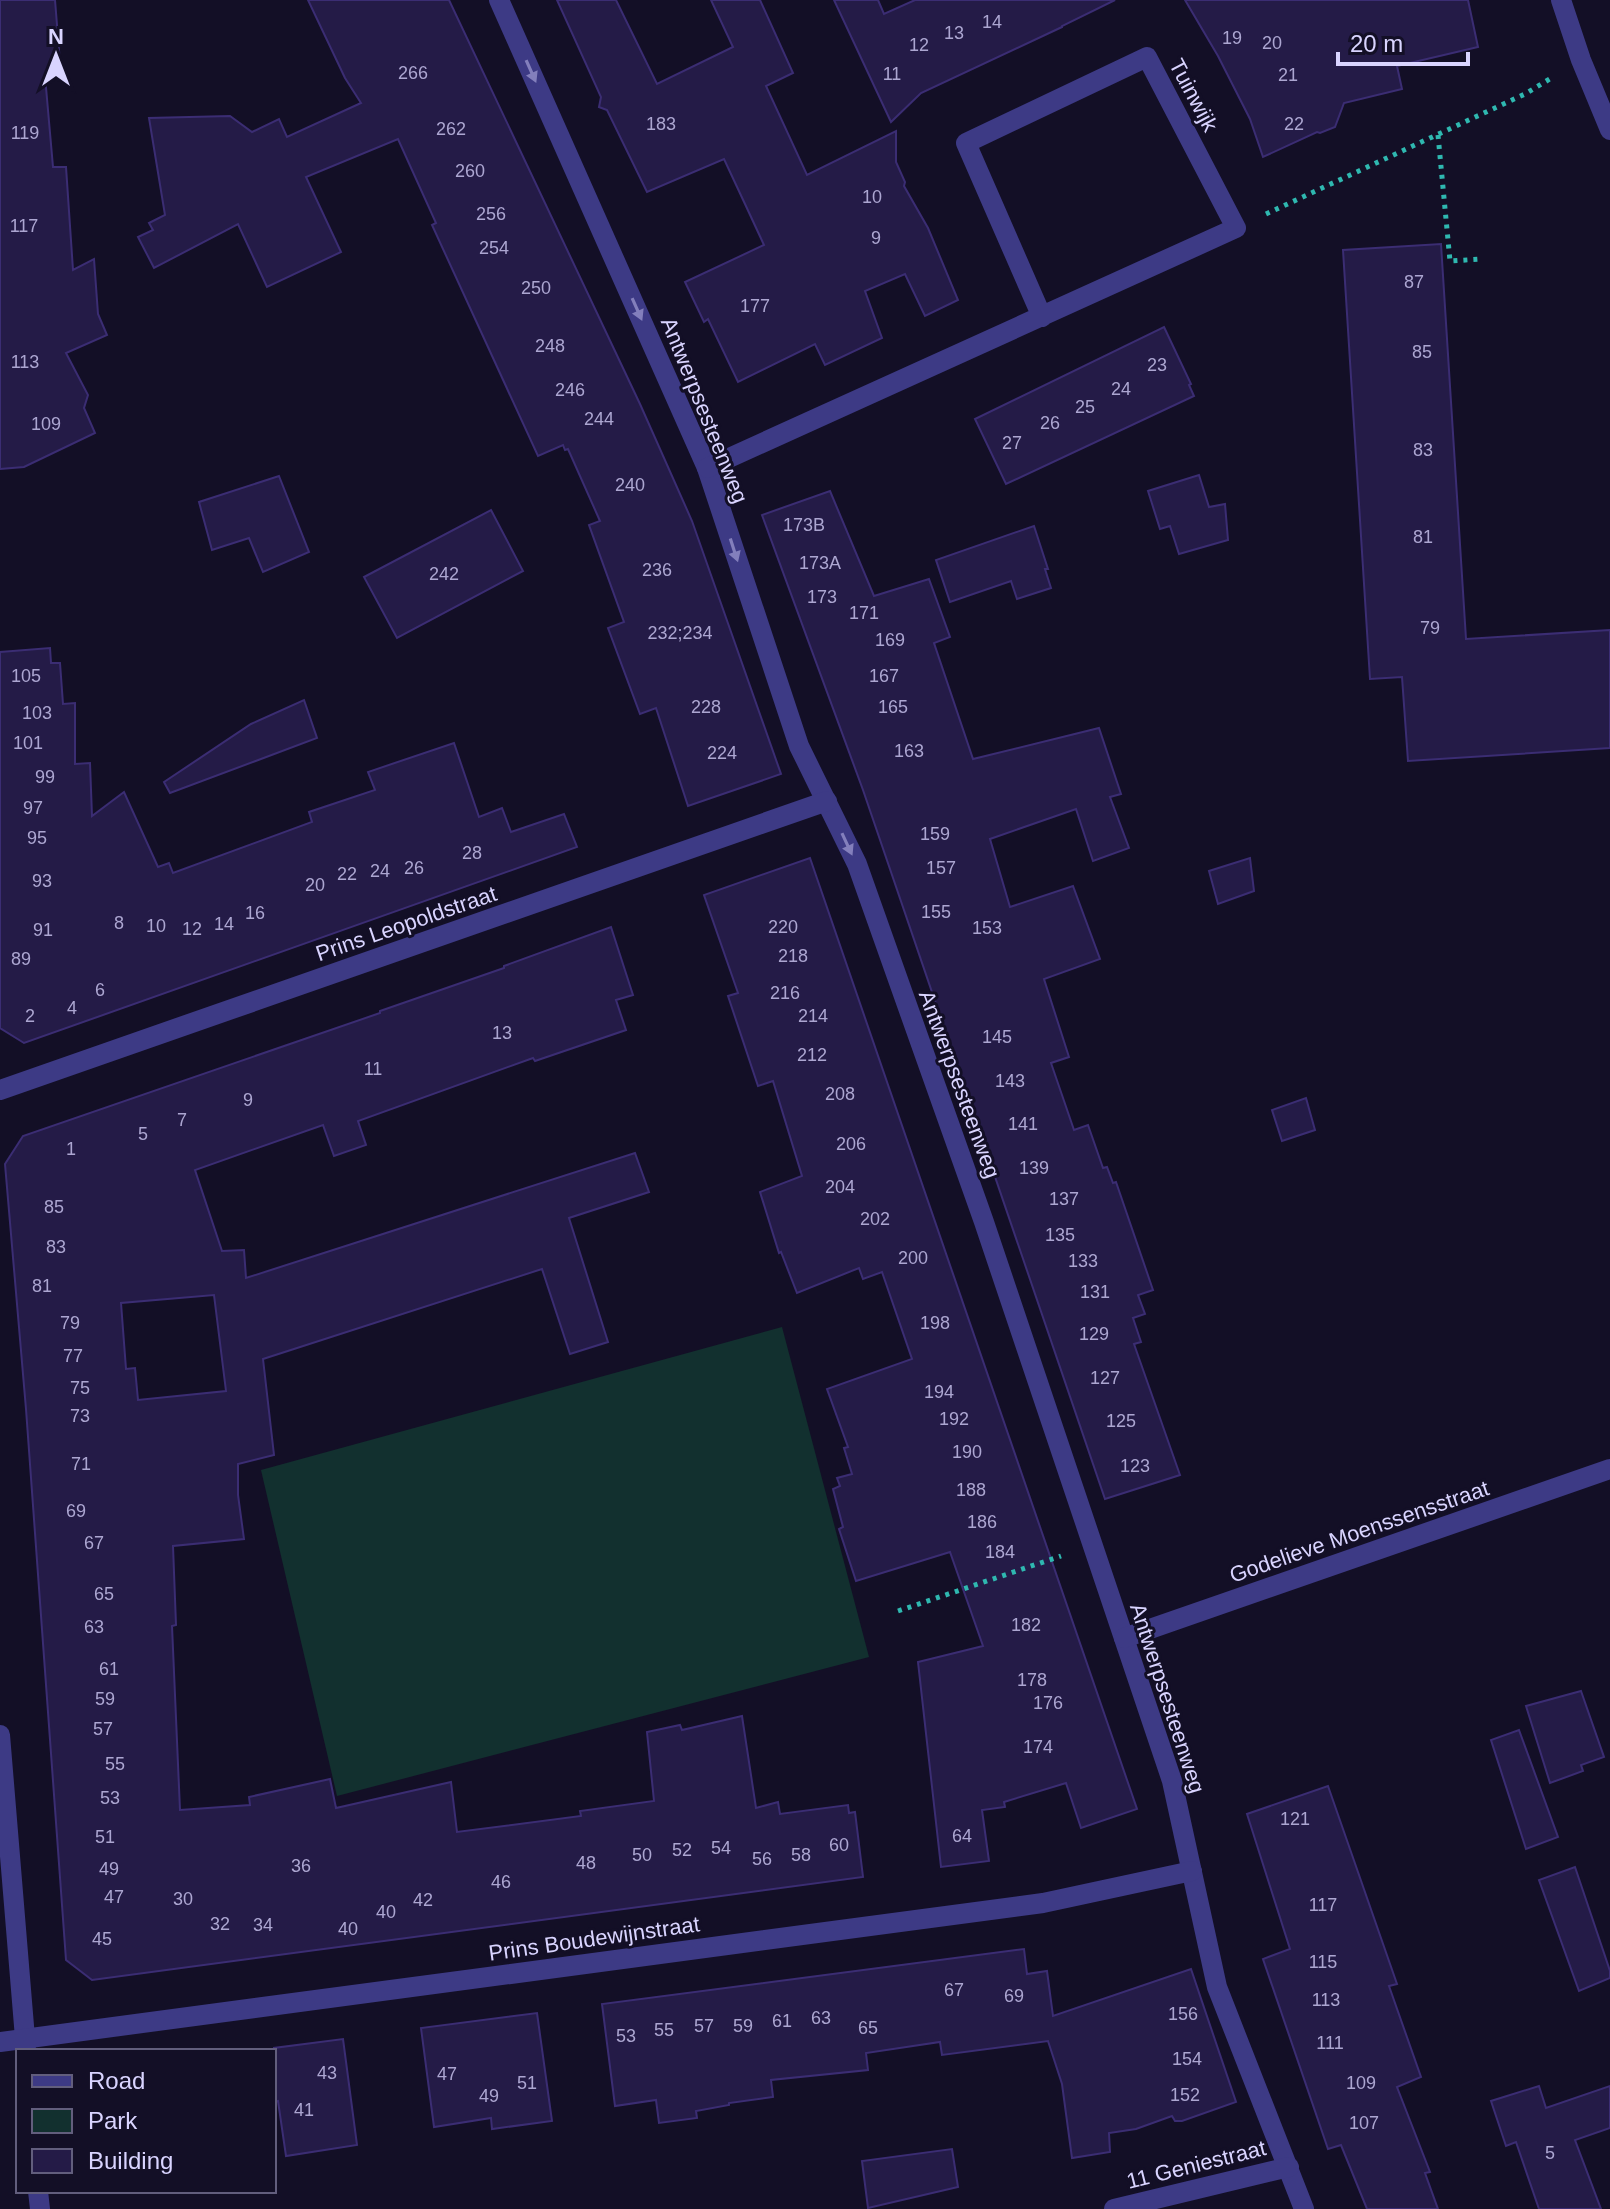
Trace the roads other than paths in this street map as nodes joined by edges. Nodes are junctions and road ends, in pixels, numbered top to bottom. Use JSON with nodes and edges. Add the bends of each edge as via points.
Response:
{"nodes":[{"id":1,"x":499,"y":0,"type":"edge"},
{"id":2,"x":1561,"y":0,"type":"edge"},
{"id":3,"x":1610,"y":130,"type":"edge"},
{"id":4,"x":1042,"y":317,"type":"junction"},
{"id":5,"x":707,"y":468,"type":"junction"},
{"id":6,"x":827,"y":801,"type":"junction"},
{"id":7,"x":0,"y":1090,"type":"edge"},
{"id":8,"x":1610,"y":1469,"type":"edge"},
{"id":9,"x":1124,"y":1638,"type":"junction"},
{"id":10,"x":0,"y":1735,"type":"edge"},
{"id":11,"x":1192,"y":1871,"type":"junction"},
{"id":12,"x":0,"y":2042,"type":"edge"},
{"id":13,"x":25,"y":2045,"type":"edge"},
{"id":14,"x":1289,"y":2167,"type":"junction"},
{"id":15,"x":1114,"y":2209,"type":"edge"},
{"id":16,"x":1304,"y":2209,"type":"edge"}],
"edges":[{"from":1,"to":5,"type":"street","name":"Antwerpsesteenweg","one_way":true},
{"from":2,"to":3,"type":"street"},
{"from":4,"to":4,"type":"street","name":"Tuinwijk","via":[[1236,228],[1147,57],[966,143]]},
{"from":4,"to":5,"type":"street"},
{"from":5,"to":6,"type":"street","name":"Antwerpsesteenweg","one_way":true,"via":[[799,746]]},
{"from":6,"to":7,"type":"street","name":"Prins Leopoldstraat"},
{"from":6,"to":9,"type":"street","name":"Antwerpsesteenweg","one_way":true,"via":[[857,864]]},
{"from":8,"to":9,"type":"street","name":"Godelieve Moenssensstraat"},
{"from":9,"to":11,"type":"street","name":"Antwerpsesteenweg","via":[[1172,1781]]},
{"from":10,"to":13,"type":"street"},
{"from":11,"to":13,"type":"street","name":"Prins Boudewijnstraat","via":[[1043,1903]]},
{"from":11,"to":14,"type":"street","name":"Antwerpsesteenweg","via":[[1217,1987]]},
{"from":12,"to":13,"type":"street","name":"Prins Boudewijnstraat"},
{"from":14,"to":15,"type":"street","name":"11 Geniestraat"},
{"from":14,"to":16,"type":"street","name":"Antwerpsesteenweg"}]}
